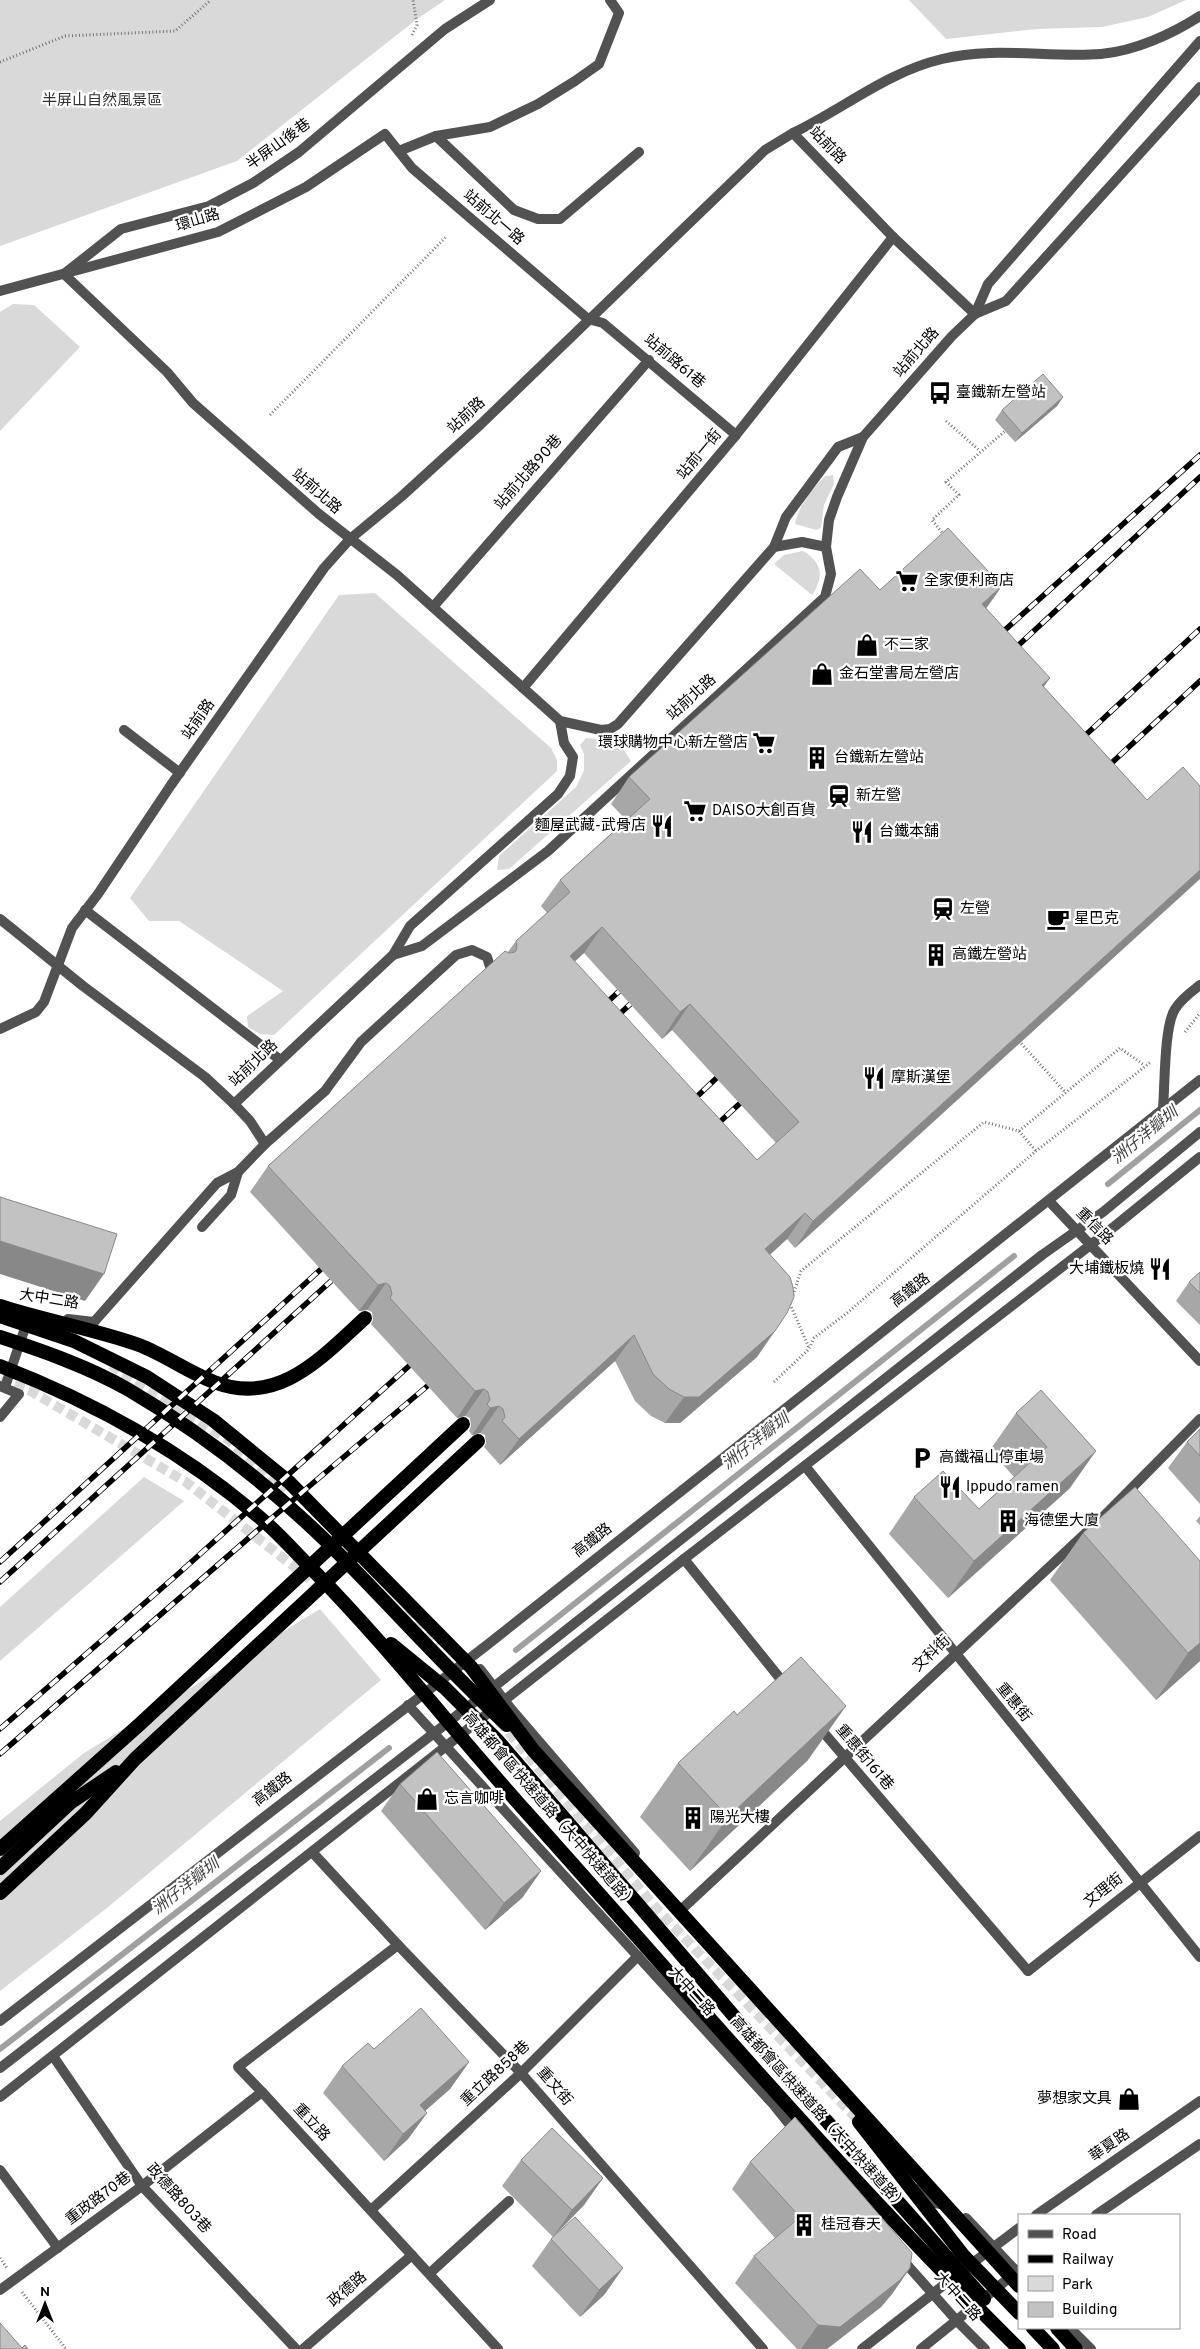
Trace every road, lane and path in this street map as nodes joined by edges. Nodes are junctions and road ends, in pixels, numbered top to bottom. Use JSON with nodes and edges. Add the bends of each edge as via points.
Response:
{"nodes":[{"id":1,"x":211,"y":0,"type":"edge"},
{"id":2,"x":413,"y":0,"type":"edge"},
{"id":3,"x":490,"y":0,"type":"edge"},
{"id":4,"x":610,"y":0,"type":"edge"},
{"id":5,"x":1200,"y":16,"type":"edge"},
{"id":6,"x":1200,"y":40,"type":"edge"},
{"id":7,"x":412,"y":56,"type":"junction"},
{"id":8,"x":0,"y":62,"type":"edge"},
{"id":9,"x":1200,"y":88,"type":"edge"},
{"id":10,"x":793,"y":133,"type":"junction"},
{"id":11,"x":384,"y":134,"type":"joint"},
{"id":12,"x":436,"y":136,"type":"junction"},
{"id":13,"x":399,"y":152,"type":"junction"},
{"id":14,"x":640,"y":152,"type":"dead end"},
{"id":15,"x":448,"y":236,"type":"dead end"},
{"id":16,"x":894,"y":237,"type":"junction"},
{"id":17,"x":64,"y":274,"type":"junction"},
{"id":18,"x":0,"y":291,"type":"edge"},
{"id":19,"x":975,"y":314,"type":"junction"},
{"id":20,"x":588,"y":319,"type":"junction"},
{"id":21,"x":649,"y":360,"type":"junction"},
{"id":22,"x":270,"y":415,"type":"dead end"},
{"id":23,"x":946,"y":421,"type":"dead end"},
{"id":24,"x":1005,"y":431,"type":"dead end"},
{"id":25,"x":736,"y":434,"type":"junction"},
{"id":26,"x":863,"y":437,"type":"junction"},
{"id":27,"x":980,"y":451,"type":"junction"},
{"id":28,"x":350,"y":539,"type":"junction"},
{"id":29,"x":950,"y":541,"type":"edge"},
{"id":30,"x":774,"y":547,"type":"junction"},
{"id":31,"x":826,"y":547,"type":"junction"},
{"id":32,"x":433,"y":607,"type":"junction"},
{"id":33,"x":523,"y":688,"type":"junction"},
{"id":34,"x":560,"y":721,"type":"junction"},
{"id":35,"x":124,"y":730,"type":"dead end"},
{"id":36,"x":180,"y":773,"type":"junction"},
{"id":37,"x":85,"y":910,"type":"junction"},
{"id":38,"x":0,"y":918,"type":"edge"},
{"id":39,"x":393,"y":955,"type":"junction"},
{"id":40,"x":58,"y":966,"type":"junction"},
{"id":41,"x":492,"y":973,"type":"edge"},
{"id":42,"x":1200,"y":985,"type":"edge"},
{"id":43,"x":1200,"y":1013,"type":"edge"},
{"id":44,"x":0,"y":1029,"type":"edge"},
{"id":45,"x":1014,"y":1037,"type":"edge"},
{"id":46,"x":1167,"y":1054,"type":"junction"},
{"id":47,"x":279,"y":1060,"type":"junction"},
{"id":48,"x":1144,"y":1065,"type":"junction"},
{"id":49,"x":1200,"y":1080,"type":"edge"},
{"id":50,"x":1066,"y":1093,"type":"junction"},
{"id":51,"x":234,"y":1104,"type":"junction"},
{"id":52,"x":1163,"y":1108,"type":"junction"},
{"id":53,"x":1019,"y":1131,"type":"junction"},
{"id":54,"x":1200,"y":1132,"type":"edge"},
{"id":55,"x":265,"y":1144,"type":"junction"},
{"id":56,"x":1036,"y":1151,"type":"junction"},
{"id":57,"x":1200,"y":1157,"type":"edge"},
{"id":58,"x":238,"y":1172,"type":"junction"},
{"id":59,"x":1048,"y":1201,"type":"junction"},
{"id":60,"x":202,"y":1227,"type":"dead end"},
{"id":61,"x":1076,"y":1231,"type":"junction"},
{"id":62,"x":1091,"y":1245,"type":"junction"},
{"id":63,"x":0,"y":1306,"type":"edge"},
{"id":64,"x":0,"y":1316,"type":"edge"},
{"id":65,"x":29,"y":1316,"type":"junction"},
{"id":66,"x":365,"y":1318,"type":"dead end"},
{"id":67,"x":0,"y":1337,"type":"edge"},
{"id":68,"x":809,"y":1349,"type":"junction"},
{"id":69,"x":1200,"y":1361,"type":"edge"},
{"id":70,"x":0,"y":1366,"type":"edge"},
{"id":71,"x":774,"y":1382,"type":"dead end"},
{"id":72,"x":2,"y":1386,"type":"edge"},
{"id":73,"x":0,"y":1417,"type":"edge"},
{"id":74,"x":1200,"y":1419,"type":"edge"},
{"id":75,"x":462,"y":1424,"type":"dead end"},
{"id":76,"x":478,"y":1441,"type":"dead end"},
{"id":77,"x":804,"y":1466,"type":"junction"},
{"id":78,"x":684,"y":1560,"type":"junction"},
{"id":79,"x":362,"y":1620,"type":"junction"},
{"id":80,"x":954,"y":1654,"type":"junction"},
{"id":81,"x":470,"y":1657,"type":"junction"},
{"id":82,"x":495,"y":1686,"type":"junction"},
{"id":83,"x":794,"y":1696,"type":"edge"},
{"id":84,"x":505,"y":1701,"type":"junction"},
{"id":85,"x":408,"y":1705,"type":"junction"},
{"id":86,"x":812,"y":1719,"type":"edge"},
{"id":87,"x":433,"y":1734,"type":"junction"},
{"id":88,"x":446,"y":1747,"type":"junction"},
{"id":89,"x":533,"y":1750,"type":"junction"},
{"id":90,"x":843,"y":1757,"type":"junction"},
{"id":91,"x":135,"y":1759,"type":"junction"},
{"id":92,"x":1200,"y":1836,"type":"edge"},
{"id":93,"x":0,"y":1849,"type":"edge"},
{"id":94,"x":313,"y":1853,"type":"junction"},
{"id":95,"x":0,"y":1868,"type":"edge"},
{"id":96,"x":1138,"y":1883,"type":"junction"},
{"id":97,"x":0,"y":1893,"type":"edge"},
{"id":98,"x":683,"y":1908,"type":"junction"},
{"id":99,"x":398,"y":1945,"type":"junction"},
{"id":100,"x":638,"y":1956,"type":"junction"},
{"id":101,"x":1200,"y":1958,"type":"edge"},
{"id":102,"x":1028,"y":1970,"type":"joint"},
{"id":103,"x":0,"y":2021,"type":"edge"},
{"id":104,"x":786,"y":2029,"type":"junction"},
{"id":105,"x":53,"y":2056,"type":"junction"},
{"id":106,"x":0,"y":2068,"type":"edge"},
{"id":107,"x":521,"y":2073,"type":"junction"},
{"id":108,"x":262,"y":2092,"type":"junction"},
{"id":109,"x":0,"y":2097,"type":"edge"},
{"id":110,"x":1200,"y":2101,"type":"edge"},
{"id":111,"x":856,"y":2118,"type":"tunnel mouth"},
{"id":112,"x":1200,"y":2144,"type":"edge"},
{"id":113,"x":0,"y":2170,"type":"edge"},
{"id":114,"x":142,"y":2186,"type":"junction"},
{"id":115,"x":509,"y":2201,"type":"dead end"},
{"id":116,"x":956,"y":2208,"type":"junction"},
{"id":117,"x":371,"y":2210,"type":"junction"},
{"id":118,"x":1037,"y":2214,"type":"edge"},
{"id":119,"x":1097,"y":2214,"type":"edge"},
{"id":120,"x":887,"y":2229,"type":"edge"},
{"id":121,"x":1018,"y":2229,"type":"edge"},
{"id":122,"x":993,"y":2246,"type":"junction"},
{"id":123,"x":58,"y":2248,"type":"junction"},
{"id":124,"x":898,"y":2251,"type":"edge"},
{"id":125,"x":412,"y":2255,"type":"junction"},
{"id":126,"x":0,"y":2258,"type":"edge"},
{"id":127,"x":7,"y":2268,"type":"dead end"},
{"id":128,"x":960,"y":2272,"type":"junction"},
{"id":129,"x":1018,"y":2272,"type":"edge"},
{"id":130,"x":430,"y":2273,"type":"junction"},
{"id":131,"x":1018,"y":2285,"type":"edge"},
{"id":132,"x":0,"y":2290,"type":"edge"},
{"id":133,"x":933,"y":2294,"type":"junction"},
{"id":134,"x":25,"y":2295,"type":"dead end"},
{"id":135,"x":984,"y":2299,"type":"junction"},
{"id":136,"x":1018,"y":2312,"type":"edge"},
{"id":137,"x":957,"y":2321,"type":"junction"},
{"id":138,"x":1034,"y":2329,"type":"edge"},
{"id":139,"x":1058,"y":2329,"type":"edge"},
{"id":140,"x":1071,"y":2329,"type":"edge"},
{"id":141,"x":66,"y":2349,"type":"edge"},
{"id":142,"x":296,"y":2349,"type":"edge"},
{"id":143,"x":303,"y":2349,"type":"edge"},
{"id":144,"x":498,"y":2349,"type":"edge"},
{"id":145,"x":762,"y":2349,"type":"edge"},
{"id":146,"x":862,"y":2349,"type":"edge"},
{"id":147,"x":921,"y":2349,"type":"edge"},
{"id":148,"x":985,"y":2349,"type":"edge"},
{"id":149,"x":1019,"y":2349,"type":"edge"},
{"id":150,"x":1053,"y":2349,"type":"edge"},
{"id":151,"x":1076,"y":2349,"type":"edge"},
{"id":152,"x":1091,"y":2349,"type":"edge"}],
"edges":[{"from":1,"to":8,"type":"path","via":[[176,31],[65,36]]},
{"from":2,"to":7,"type":"path","via":[[417,25],[412,37]]},
{"from":3,"to":7,"type":"street","name":"半屏山後巷","via":[[445,29]]},
{"from":4,"to":12,"type":"street","via":[[619,13],[599,64],[538,104],[490,127]]},
{"from":5,"to":10,"type":"street","via":[[1158,37],[1103,54],[969,54],[942,59],[890,78]]},
{"from":6,"to":19,"type":"street","via":[[988,284]]},
{"from":7,"to":17,"type":"street","name":"半屏山後巷","via":[[299,152],[252,183],[208,206],[121,229]]},
{"from":9,"to":19,"type":"street","via":[[1006,301]]},
{"from":10,"to":16,"type":"street","name":"站前路"},
{"from":10,"to":20,"type":"street","name":"站前路","via":[[765,150]]},
{"from":11,"to":13,"type":"street","name":"站前北一路"},
{"from":11,"to":17,"type":"street","name":"環山路","via":[[316,181],[228,228]]},
{"from":12,"to":13,"type":"street"},
{"from":12,"to":14,"type":"street","via":[[514,210],[538,219],[560,219]]},
{"from":13,"to":20,"type":"street","name":"站前北一路","via":[[421,176]]},
{"from":15,"to":22,"type":"path"},
{"from":16,"to":19,"type":"street","name":"站前路"},
{"from":16,"to":25,"type":"street","name":"站前一街"},
{"from":17,"to":18,"type":"street","name":"環山路"},
{"from":17,"to":28,"type":"street","name":"站前北路","via":[[167,372],[193,403]]},
{"from":19,"to":26,"type":"street","name":"站前北路"},
{"from":20,"to":21,"type":"street","name":"站前路61巷","via":[[603,323]]},
{"from":20,"to":28,"type":"street","name":"站前路","via":[[481,424]]},
{"from":21,"to":25,"type":"street","name":"站前路61巷"},
{"from":21,"to":32,"type":"street","name":"站前北路90巷"},
{"from":23,"to":27,"type":"path"},
{"from":24,"to":27,"type":"path"},
{"from":25,"to":33,"type":"street","name":"站前一街"},
{"from":26,"to":30,"type":"street","name":"站前北路","via":[[838,447],[786,517]]},
{"from":26,"to":31,"type":"street","name":"站前北路","via":[[829,520]]},
{"from":27,"to":29,"type":"path","via":[[946,482],[959,495],[932,520]]},
{"from":28,"to":32,"type":"street","name":"站前北路"},
{"from":28,"to":36,"type":"street","name":"站前路","via":[[324,568]]},
{"from":30,"to":31,"type":"street","via":[[802,542]]},
{"from":30,"to":34,"type":"street","name":"站前北路","via":[[618,724],[601,730]]},
{"from":31,"to":39,"type":"street","name":"站前北路","via":[[830,574],[825,597],[548,851],[422,946]]},
{"from":32,"to":33,"type":"street","name":"站前北路"},
{"from":33,"to":34,"type":"street","name":"站前北路"},
{"from":34,"to":39,"type":"street","name":"站前北路","via":[[564,743],[573,757],[570,776],[558,794],[410,926]]},
{"from":35,"to":36,"type":"street"},
{"from":36,"to":37,"type":"street","name":"站前路"},
{"from":37,"to":40,"type":"street","name":"站前路","via":[[72,928]]},
{"from":37,"to":47,"type":"street"},
{"from":38,"to":40,"type":"street","name":"站前北路"},
{"from":39,"to":47,"type":"street","name":"站前北路"},
{"from":40,"to":44,"type":"street","name":"站前路","via":[[44,1002],[36,1012]]},
{"from":40,"to":51,"type":"street","name":"站前北路","via":[[205,1077]]},
{"from":41,"to":55,"type":"street","via":[[487,957],[472,950],[456,955],[361,1042],[325,1091]]},
{"from":42,"to":46,"type":"street","via":[[1174,1010]]},
{"from":43,"to":46,"type":"path"},
{"from":45,"to":50,"type":"path"},
{"from":46,"to":48,"type":"path"},
{"from":46,"to":52,"type":"street"},
{"from":47,"to":51,"type":"street","name":"站前北路"},
{"from":48,"to":50,"type":"path","via":[[1120,1048]]},
{"from":48,"to":56,"type":"path"},
{"from":49,"to":52,"type":"street","name":"高鐵路"},
{"from":50,"to":53,"type":"path"},
{"from":51,"to":55,"type":"street"},
{"from":52,"to":59,"type":"street","name":"高鐵路"},
{"from":53,"to":56,"type":"path"},
{"from":53,"to":68,"type":"path","via":[[984,1122],[801,1270],[790,1304]]},
{"from":54,"to":61,"type":"street"},
{"from":55,"to":58,"type":"street"},
{"from":56,"to":68,"type":"path","via":[[814,1338]]},
{"from":57,"to":62,"type":"street"},
{"from":58,"to":60,"type":"street","via":[[231,1195]]},
{"from":58,"to":65,"type":"street","name":"大中二路","via":[[217,1183],[94,1322]]},
{"from":59,"to":61,"type":"street","name":"重信路"},
{"from":59,"to":81,"type":"street","name":"高鐵路"},
{"from":61,"to":62,"type":"street","name":"重信路"},
{"from":61,"to":82,"type":"street"},
{"from":62,"to":69,"type":"street","name":"重信路"},
{"from":62,"to":77,"type":"street"},
{"from":63,"to":65,"type":"street","name":"大中二路"},
{"from":63,"to":66,"type":"highway","via":[[138,1345],[214,1382],[244,1389],[283,1382],[303,1371]]},
{"from":64,"to":89,"type":"highway","name":"高雄都會區快速道路（大中快速道路）","via":[[74,1342],[147,1377],[213,1420],[289,1482],[471,1667]]},
{"from":65,"to":72,"type":"street"},
{"from":67,"to":89,"type":"highway","via":[[46,1352],[128,1390],[226,1454],[324,1539],[456,1678]]},
{"from":68,"to":71,"type":"path"},
{"from":70,"to":79,"type":"highway","name":"高雄都會區快速道路（大中快速道路）","via":[[47,1384],[126,1423],[197,1468],[265,1522]]},
{"from":72,"to":73,"type":"street","via":[[19,1394]]},
{"from":74,"to":80,"type":"street","name":"文科街","via":[[1105,1521]]},
{"from":75,"to":93,"type":"highway","via":[[147,1718]]},
{"from":76,"to":91,"type":"highway"},
{"from":77,"to":78,"type":"street"},
{"from":77,"to":80,"type":"street","name":"重惠街"},
{"from":78,"to":83,"type":"street"},
{"from":78,"to":84,"type":"street"},
{"from":79,"to":128,"type":"highway","via":[[444,1688],[498,1742]]},
{"from":79,"to":149,"type":"highway","name":"高雄都會區快速道路（大中快速道路）","via":[[478,1757],[824,2147],[942,2273]]},
{"from":80,"to":90,"type":"street","name":"文科街"},
{"from":80,"to":96,"type":"street","name":"重惠街"},
{"from":81,"to":82,"type":"street"},
{"from":81,"to":85,"type":"street","name":"高鐵路"},
{"from":82,"to":84,"type":"street"},
{"from":82,"to":87,"type":"street"},
{"from":84,"to":88,"type":"street"},
{"from":84,"to":98,"type":"street"},
{"from":85,"to":87,"type":"street","name":"大中二路"},
{"from":85,"to":103,"type":"street","name":"高鐵路"},
{"from":86,"to":90,"type":"street","name":"重惠街161巷"},
{"from":87,"to":88,"type":"street","name":"大中二路"},
{"from":87,"to":106,"type":"street"},
{"from":88,"to":94,"type":"street"},
{"from":88,"to":100,"type":"street","name":"大中二路"},
{"from":89,"to":104,"type":"highway","name":"高雄都會區快速道路（大中快速道路）"},
{"from":90,"to":98,"type":"street","name":"文科街"},
{"from":90,"to":102,"type":"street","name":"重惠街161巷"},
{"from":91,"to":95,"type":"highway","via":[[70,1803]]},
{"from":91,"to":97,"type":"highway","via":[[86,1813]]},
{"from":92,"to":96,"type":"street","name":"文理街"},
{"from":94,"to":99,"type":"street","name":"重文街"},
{"from":94,"to":105,"type":"street"},
{"from":96,"to":101,"type":"street","name":"重惠街"},
{"from":96,"to":102,"type":"street","name":"文理街"},
{"from":98,"to":116,"type":"street"},
{"from":99,"to":107,"type":"street","name":"重文街"},
{"from":99,"to":108,"type":"street","name":"重立路","via":[[238,2067]]},
{"from":100,"to":107,"type":"street","name":"重立路858巷"},
{"from":100,"to":120,"type":"street","name":"大中二路"},
{"from":104,"to":131,"type":"highway","name":"高雄都會區快速道路（大中快速道路）"},
{"from":104,"to":136,"type":"highway","via":[[963,2255]]},
{"from":105,"to":109,"type":"street"},
{"from":105,"to":114,"type":"street","name":"政德路803巷"},
{"from":107,"to":117,"type":"street","name":"重立路858巷"},
{"from":107,"to":145,"type":"street","name":"重文街"},
{"from":108,"to":114,"type":"street","name":"重政路70巷"},
{"from":108,"to":117,"type":"street","name":"重立路"},
{"from":110,"to":118,"type":"street","name":"華夏路"},
{"from":111,"to":116,"type":"street","via":[[931,2202]]},
{"from":112,"to":119,"type":"street"},
{"from":113,"to":123,"type":"street"},
{"from":114,"to":123,"type":"street","name":"重政路70巷"},
{"from":114,"to":142,"type":"street","name":"政德路803巷"},
{"from":115,"to":130,"type":"street"},
{"from":116,"to":122,"type":"street"},
{"from":117,"to":125,"type":"street","name":"重立路"},
{"from":121,"to":122,"type":"street"},
{"from":122,"to":128,"type":"street"},
{"from":122,"to":129,"type":"street"},
{"from":123,"to":132,"type":"street","name":"重政路70巷"},
{"from":124,"to":133,"type":"street","name":"大中二路"},
{"from":125,"to":130,"type":"street","name":"重立路"},
{"from":125,"to":143,"type":"street","name":"政德路"},
{"from":126,"to":127,"type":"path"},
{"from":128,"to":133,"type":"street"},
{"from":128,"to":135,"type":"highway"},
{"from":129,"to":135,"type":"street"},
{"from":130,"to":144,"type":"street","name":"重立路"},
{"from":133,"to":137,"type":"street","name":"大中二路"},
{"from":133,"to":146,"type":"street"},
{"from":134,"to":141,"type":"path"},
{"from":135,"to":137,"type":"street"},
{"from":137,"to":147,"type":"street"},
{"from":137,"to":148,"type":"street","name":"大中二路"},
{"from":138,"to":150,"type":"highway"},
{"from":139,"to":151,"type":"highway"},
{"from":140,"to":152,"type":"street"}]}
